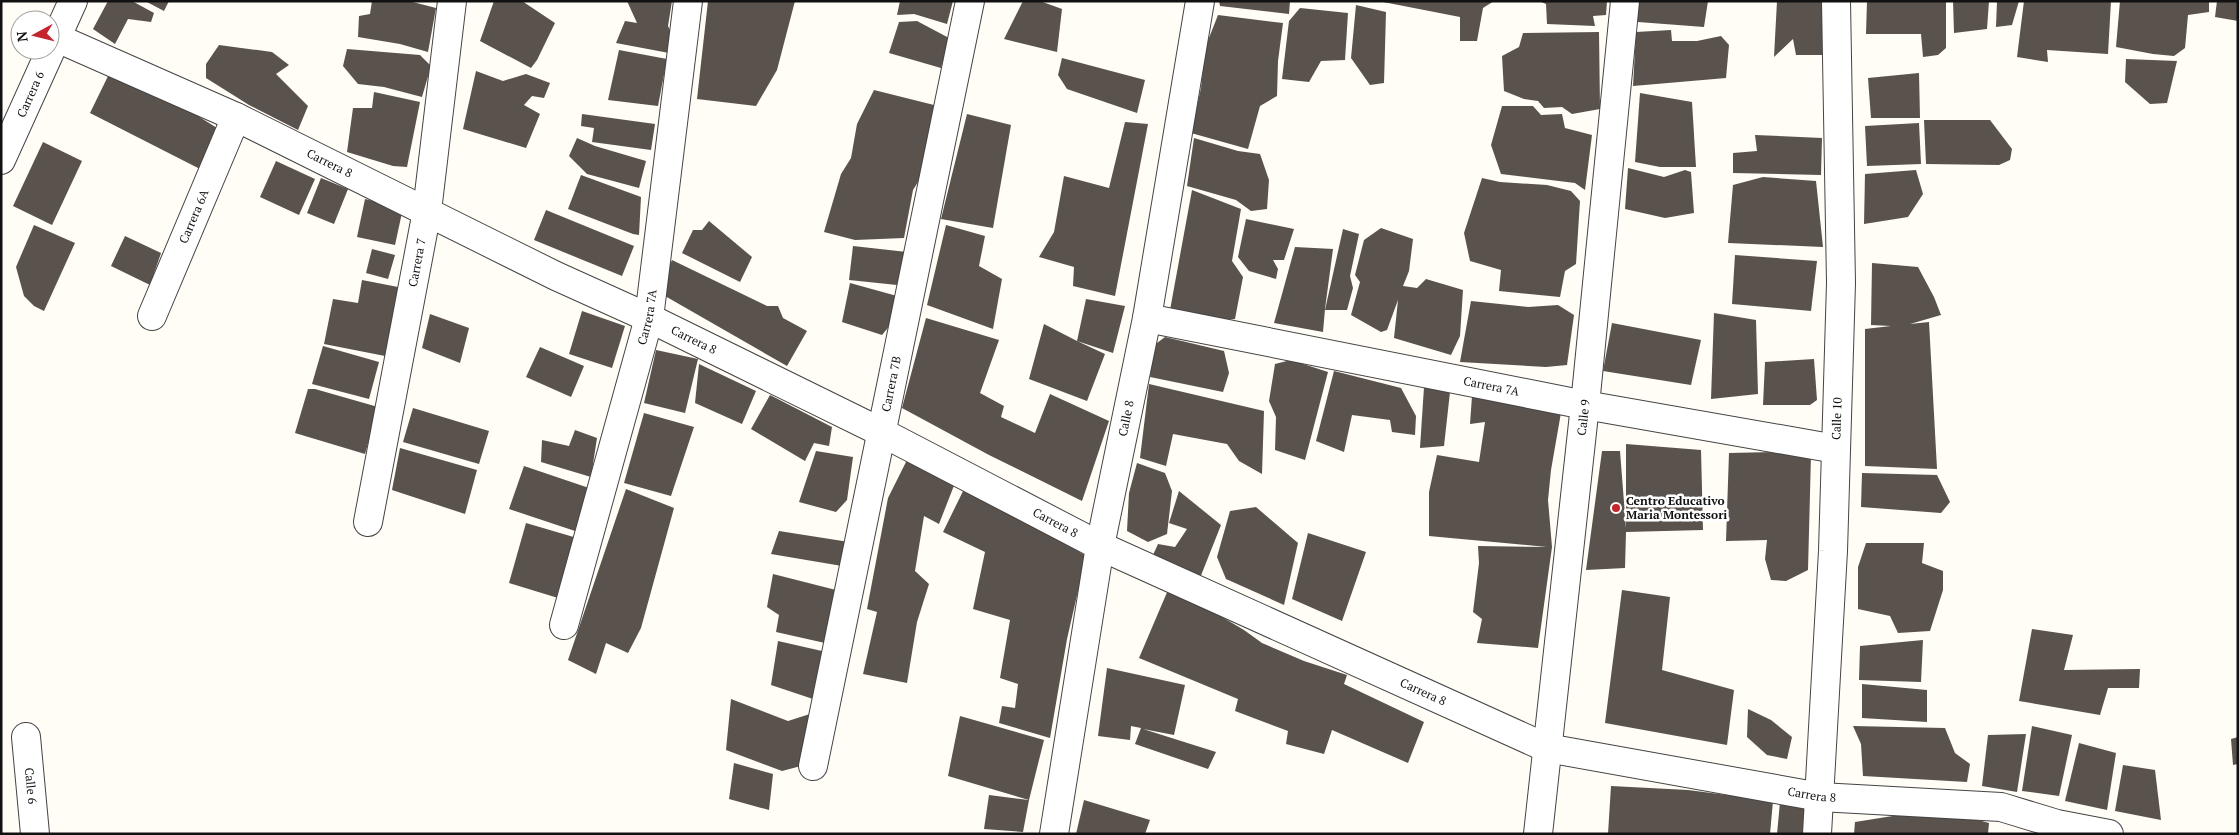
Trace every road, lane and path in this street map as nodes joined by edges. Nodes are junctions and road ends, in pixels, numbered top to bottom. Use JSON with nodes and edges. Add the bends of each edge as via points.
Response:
{"nodes":[{"id":1,"x":74,"y":1,"type":"edge"},
{"id":2,"x":452,"y":1,"type":"edge"},
{"id":3,"x":688,"y":1,"type":"edge"},
{"id":4,"x":970,"y":1,"type":"edge"},
{"id":5,"x":1200,"y":1,"type":"edge"},
{"id":6,"x":1625,"y":1,"type":"edge"},
{"id":7,"x":1836,"y":1,"type":"edge"},
{"id":8,"x":60,"y":30,"type":"edge"},
{"id":9,"x":60,"y":40,"type":"edge"},
{"id":10,"x":46,"y":60,"type":"edge"},
{"id":11,"x":236,"y":117,"type":"junction"},
{"id":12,"x":1,"y":160,"type":"edge"},
{"id":13,"x":427,"y":211,"type":"junction"},
{"id":14,"x":152,"y":316,"type":"dead end"},
{"id":15,"x":648,"y":318,"type":"junction"},
{"id":16,"x":1147,"y":318,"type":"junction"},
{"id":17,"x":1585,"y":405,"type":"junction"},
{"id":18,"x":883,"y":432,"type":"junction"},
{"id":19,"x":1836,"y":449,"type":"junction"},
{"id":20,"x":368,"y":522,"type":"dead end"},
{"id":21,"x":1100,"y":546,"type":"junction"},
{"id":22,"x":564,"y":625,"type":"dead end"},
{"id":23,"x":26,"y":737,"type":"dead end"},
{"id":24,"x":1547,"y":748,"type":"junction"},
{"id":25,"x":813,"y":766,"type":"dead end"},
{"id":26,"x":1820,"y":798,"type":"junction"},
{"id":27,"x":36,"y":834,"type":"edge"},
{"id":28,"x":1054,"y":834,"type":"edge"},
{"id":29,"x":1538,"y":834,"type":"edge"},
{"id":30,"x":1817,"y":834,"type":"edge"},
{"id":31,"x":2109,"y":834,"type":"edge"}],
"edges":[{"from":1,"to":8,"type":"street","name":"Carrera 6"},
{"from":2,"to":13,"type":"street","name":"Carrera 7"},
{"from":3,"to":15,"type":"street","name":"Carrera 7A"},
{"from":4,"to":18,"type":"street","name":"Carrera 7B"},
{"from":5,"to":16,"type":"street","name":"Calle 8"},
{"from":6,"to":17,"type":"street","name":"Calle 9"},
{"from":7,"to":19,"type":"street","name":"Calle 10","via":[[1841,284]]},
{"from":9,"to":11,"type":"street","name":"Carrera 8"},
{"from":10,"to":12,"type":"street","name":"Carrera 6"},
{"from":11,"to":13,"type":"street","name":"Carrera 8"},
{"from":11,"to":14,"type":"street","name":"Carrera 6A"},
{"from":13,"to":15,"type":"street","name":"Carrera 8"},
{"from":13,"to":20,"type":"street","name":"Carrera 7"},
{"from":15,"to":18,"type":"street","name":"Carrera 8"},
{"from":15,"to":22,"type":"street","name":"Carrera 7A"},
{"from":16,"to":17,"type":"street","name":"Carrera 7A"},
{"from":16,"to":21,"type":"street","name":"Calle 8"},
{"from":17,"to":19,"type":"street","name":"Carrera 7A"},
{"from":17,"to":24,"type":"street","name":"Calle 9"},
{"from":18,"to":21,"type":"street","name":"Carrera 8"},
{"from":18,"to":25,"type":"street","name":"Carrera 7B"},
{"from":19,"to":26,"type":"street","name":"Calle 10"},
{"from":21,"to":24,"type":"street","name":"Carrera 8"},
{"from":21,"to":28,"type":"street","name":"Calle 8"},
{"from":23,"to":27,"type":"street","name":"Calle 6"},
{"from":24,"to":26,"type":"street","name":"Carrera 8"},
{"from":24,"to":29,"type":"street","name":"Calle 9"},
{"from":26,"to":30,"type":"street","name":"Calle 10"},
{"from":26,"to":31,"type":"street","name":"Carrera 8","via":[[2001,807],[2057,824]]}]}
